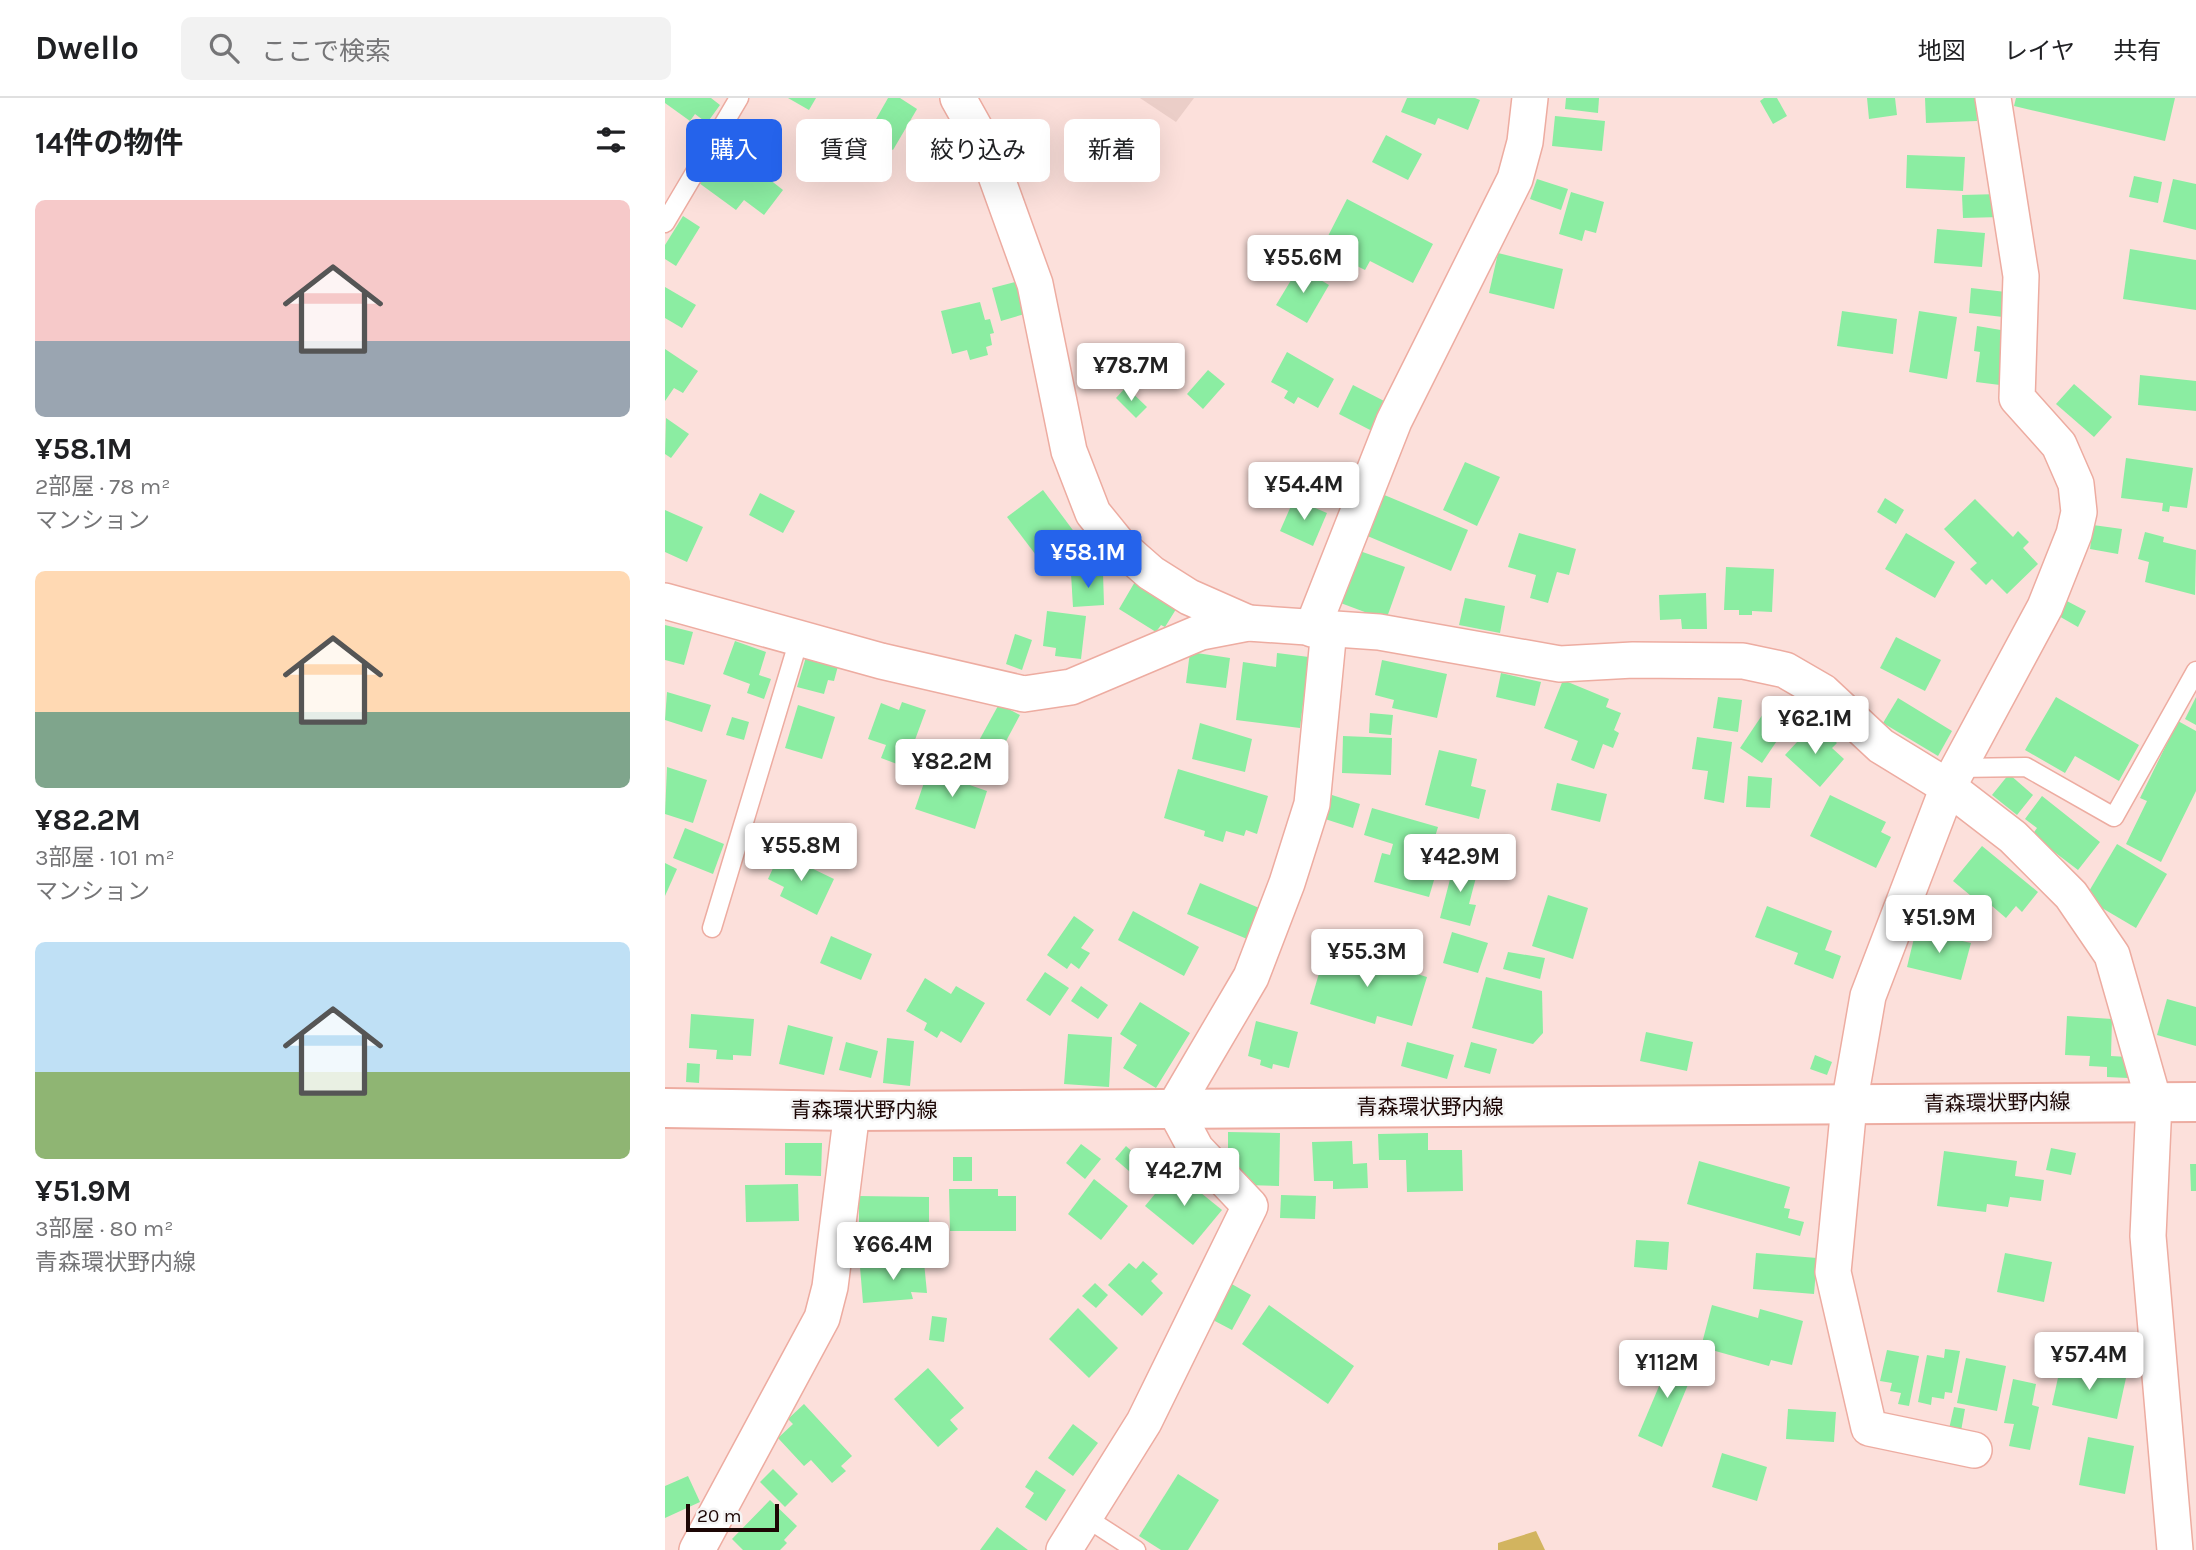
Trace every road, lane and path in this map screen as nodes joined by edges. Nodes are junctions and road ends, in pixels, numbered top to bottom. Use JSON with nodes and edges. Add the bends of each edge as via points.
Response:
{"nodes":[{"id":1,"x":739,"y":98,"type":"edge"},
{"id":2,"x":958,"y":98,"type":"edge"},
{"id":3,"x":1530,"y":98,"type":"edge"},
{"id":4,"x":1993,"y":98,"type":"edge"},
{"id":5,"x":665,"y":223,"type":"edge"},
{"id":6,"x":665,"y":601,"type":"edge"},
{"id":7,"x":1248,"y":623,"type":"junction"},
{"id":8,"x":1321,"y":629,"type":"junction"},
{"id":9,"x":800,"y":636,"type":"junction"},
{"id":10,"x":2196,"y":671,"type":"edge"},
{"id":11,"x":1953,"y":778,"type":"junction"},
{"id":12,"x":712,"y":928,"type":"dead end"},
{"id":13,"x":2154,"y":1102,"type":"junction"},
{"id":14,"x":2196,"y":1102,"type":"edge"},
{"id":15,"x":1849,"y":1105,"type":"junction"},
{"id":16,"x":665,"y":1108,"type":"edge"},
{"id":17,"x":1174,"y":1108,"type":"junction"},
{"id":18,"x":852,"y":1111,"type":"junction"},
{"id":19,"x":1974,"y":1450,"type":"dead end"},
{"id":20,"x":1085,"y":1517,"type":"junction"},
{"id":21,"x":697,"y":1550,"type":"edge"},
{"id":22,"x":1064,"y":1550,"type":"edge"},
{"id":23,"x":1136,"y":1550,"type":"edge"},
{"id":24,"x":2175,"y":1550,"type":"edge"}],
"edges":[{"from":1,"to":5,"type":"lane"},
{"from":2,"to":7,"type":"street","via":[[986,148],[1035,284],[1069,451],[1093,513],[1150,573],[1189,597]]},
{"from":3,"to":8,"type":"street","via":[[1515,179],[1394,421]]},
{"from":4,"to":11,"type":"street","via":[[2021,276],[2017,398],[2059,445],[2076,484],[2079,512],[2045,607]]},
{"from":6,"to":9,"type":"street"},
{"from":7,"to":8,"type":"street"},
{"from":7,"to":9,"type":"street","via":[[1201,632],[1071,687],[1024,694],[881,661]]},
{"from":8,"to":11,"type":"street","via":[[1379,632],[1560,664],[1743,661],[1785,670],[1823,692],[1881,746]]},
{"from":8,"to":17,"type":"street","via":[[1312,804],[1251,977]]},
{"from":9,"to":12,"type":"lane"},
{"from":10,"to":11,"type":"lane","via":[[2114,817],[2026,767]]},
{"from":11,"to":13,"type":"street","via":[[2071,895],[2112,956]]},
{"from":11,"to":15,"type":"street","via":[[1868,996]]},
{"from":13,"to":14,"type":"main road","name":"青森環状野内線"},
{"from":13,"to":15,"type":"main road","name":"青森環状野内線"},
{"from":13,"to":24,"type":"street","via":[[2148,1236]]},
{"from":15,"to":17,"type":"main road","name":"青森環状野内線"},
{"from":15,"to":19,"type":"street","via":[[1833,1272],[1869,1428]]},
{"from":16,"to":18,"type":"main road","name":"青森環状野内線"},
{"from":17,"to":18,"type":"main road","name":"青森環状野内線"},
{"from":17,"to":20,"type":"street","via":[[1196,1149],[1250,1206],[1144,1422]]},
{"from":18,"to":21,"type":"street","via":[[823,1318]]},
{"from":20,"to":22,"type":"street"},
{"from":20,"to":23,"type":"lane"}]}
